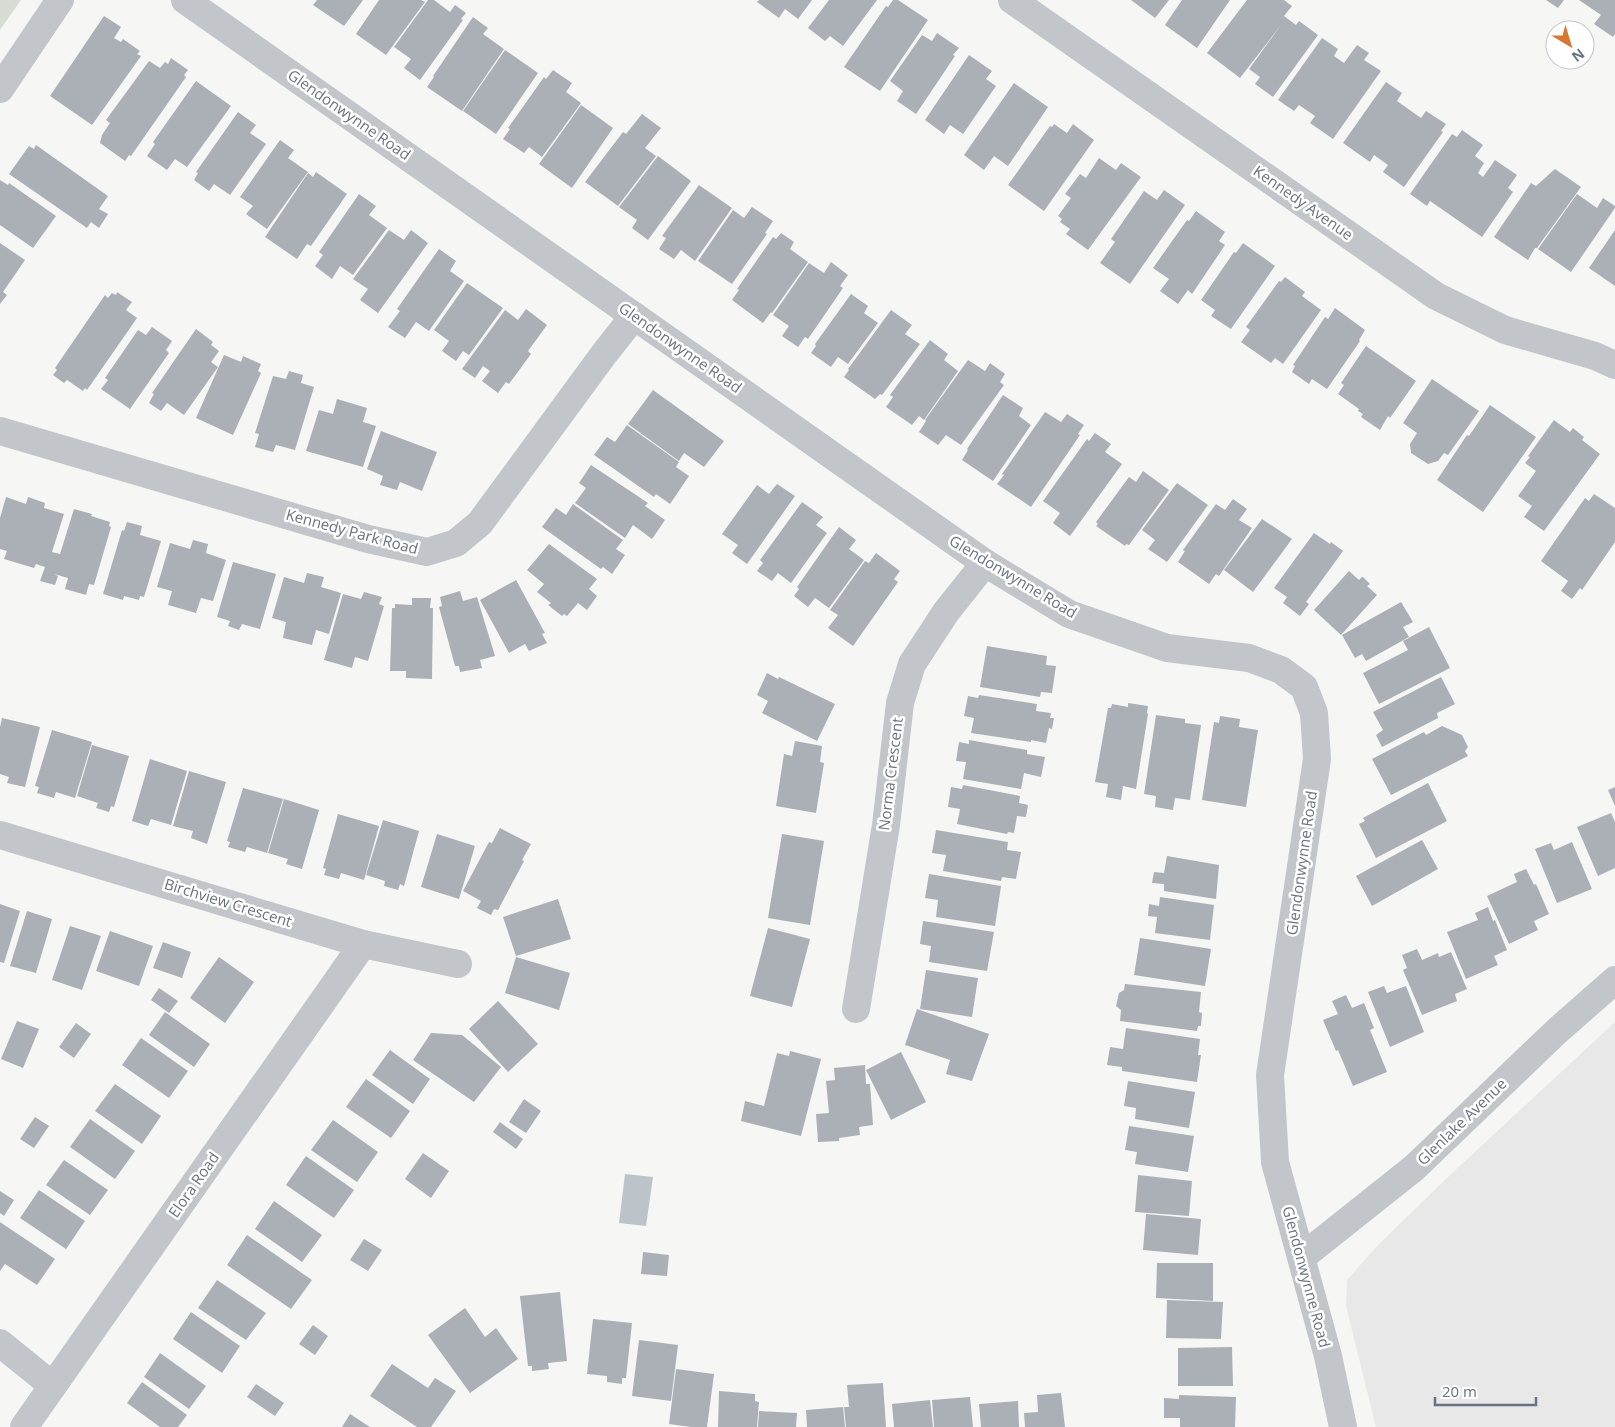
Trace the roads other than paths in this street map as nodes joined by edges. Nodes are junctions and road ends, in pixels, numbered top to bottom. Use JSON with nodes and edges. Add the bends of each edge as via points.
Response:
{"nodes":[{"id":1,"x":60,"y":0,"type":"edge"},
{"id":2,"x":185,"y":0,"type":"edge"},
{"id":3,"x":1012,"y":0,"type":"edge"},
{"id":4,"x":0,"y":89,"type":"edge"},
{"id":5,"x":634,"y":316,"type":"junction"},
{"id":6,"x":1615,"y":365,"type":"edge"},
{"id":7,"x":0,"y":431,"type":"edge"},
{"id":8,"x":985,"y":564,"type":"junction"},
{"id":9,"x":0,"y":835,"type":"edge"},
{"id":10,"x":363,"y":944,"type":"junction"},
{"id":11,"x":458,"y":964,"type":"dead end"},
{"id":12,"x":1615,"y":980,"type":"edge"},
{"id":13,"x":856,"y":1009,"type":"dead end"},
{"id":14,"x":1302,"y":1257,"type":"junction"},
{"id":15,"x":0,"y":1343,"type":"edge"},
{"id":16,"x":53,"y":1386,"type":"junction"},
{"id":17,"x":24,"y":1427,"type":"edge"},
{"id":18,"x":1343,"y":1427,"type":"edge"}],
"edges":[{"from":1,"to":4,"type":"street"},
{"from":2,"to":5,"type":"street","name":"Glendonwynne Road"},
{"from":3,"to":6,"type":"street","name":"Kennedy Avenue","via":[[1436,296],[1505,330],[1595,356]]},
{"from":5,"to":7,"type":"street","name":"Kennedy Park Road","via":[[480,523],[456,543],[427,552],[368,538]]},
{"from":5,"to":8,"type":"street","name":"Glendonwynne Road"},
{"from":8,"to":13,"type":"street","name":"Norma Crescent","via":[[946,612],[912,664],[902,695],[886,825]]},
{"from":8,"to":14,"type":"street","name":"Glendonwynne Road","via":[[1069,614],[1167,648],[1249,658],[1281,670],[1304,687],[1314,713],[1317,759],[1270,1075],[1275,1162]]},
{"from":9,"to":10,"type":"street","name":"Birchview Crescent"},
{"from":10,"to":11,"type":"street","name":"Birchview Crescent"},
{"from":10,"to":16,"type":"street","name":"Elora Road"},
{"from":12,"to":14,"type":"street","name":"Glenlake Avenue","via":[[1414,1168]]},
{"from":14,"to":18,"type":"street","name":"Glendonwynne Road"},
{"from":15,"to":16,"type":"street"},
{"from":16,"to":17,"type":"street","name":"Elora Road"}]}
